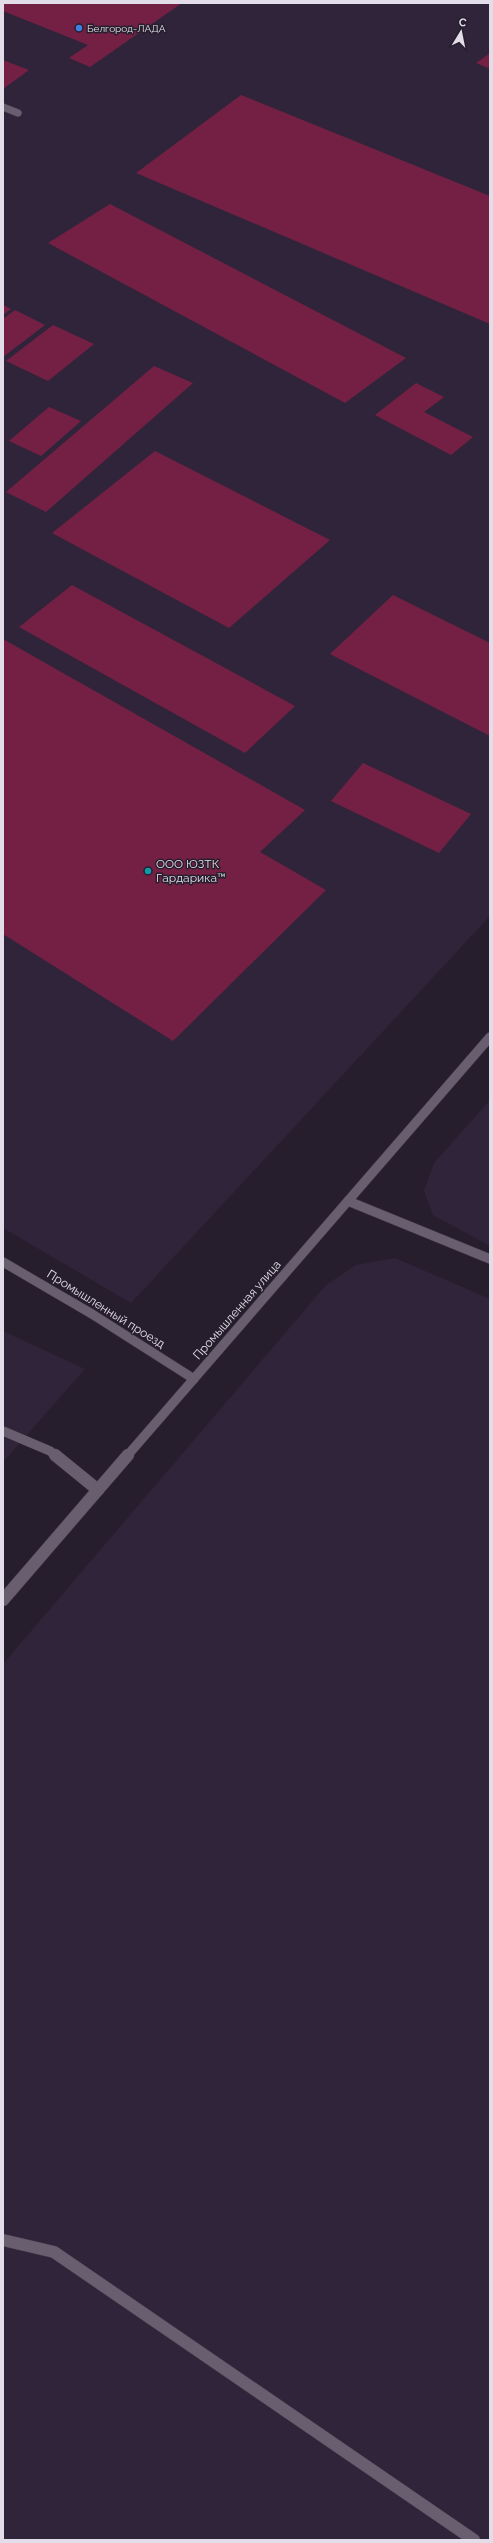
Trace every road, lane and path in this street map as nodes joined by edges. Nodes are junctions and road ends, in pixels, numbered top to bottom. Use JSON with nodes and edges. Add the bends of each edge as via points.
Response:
{"nodes":[{"id":1,"x":3,"y":107,"type":"edge"},
{"id":2,"x":18,"y":113,"type":"dead end"},
{"id":3,"x":490,"y":1037,"type":"edge"},
{"id":4,"x":348,"y":1202,"type":"junction"},
{"id":5,"x":490,"y":1259,"type":"edge"},
{"id":6,"x":3,"y":1262,"type":"edge"},
{"id":7,"x":194,"y":1379,"type":"junction"},
{"id":8,"x":3,"y":1431,"type":"edge"},
{"id":9,"x":98,"y":1490,"type":"junction"},
{"id":10,"x":3,"y":1600,"type":"edge"},
{"id":11,"x":3,"y":2240,"type":"edge"},
{"id":12,"x":474,"y":2540,"type":"edge"}],
"edges":[{"from":1,"to":2,"type":"street"},
{"from":3,"to":4,"type":"street","name":"Промышленная улица"},
{"from":4,"to":5,"type":"street"},
{"from":4,"to":7,"type":"street","name":"Промышленная улица"},
{"from":6,"to":7,"type":"street","name":"Промышленный проезд","via":[[92,1314]]},
{"from":7,"to":9,"type":"street","name":"Промышленная улица"},
{"from":8,"to":9,"type":"street","via":[[50,1451]]},
{"from":9,"to":10,"type":"street","name":"Промышленная улица"},
{"from":11,"to":12,"type":"street","via":[[54,2252]]}]}
